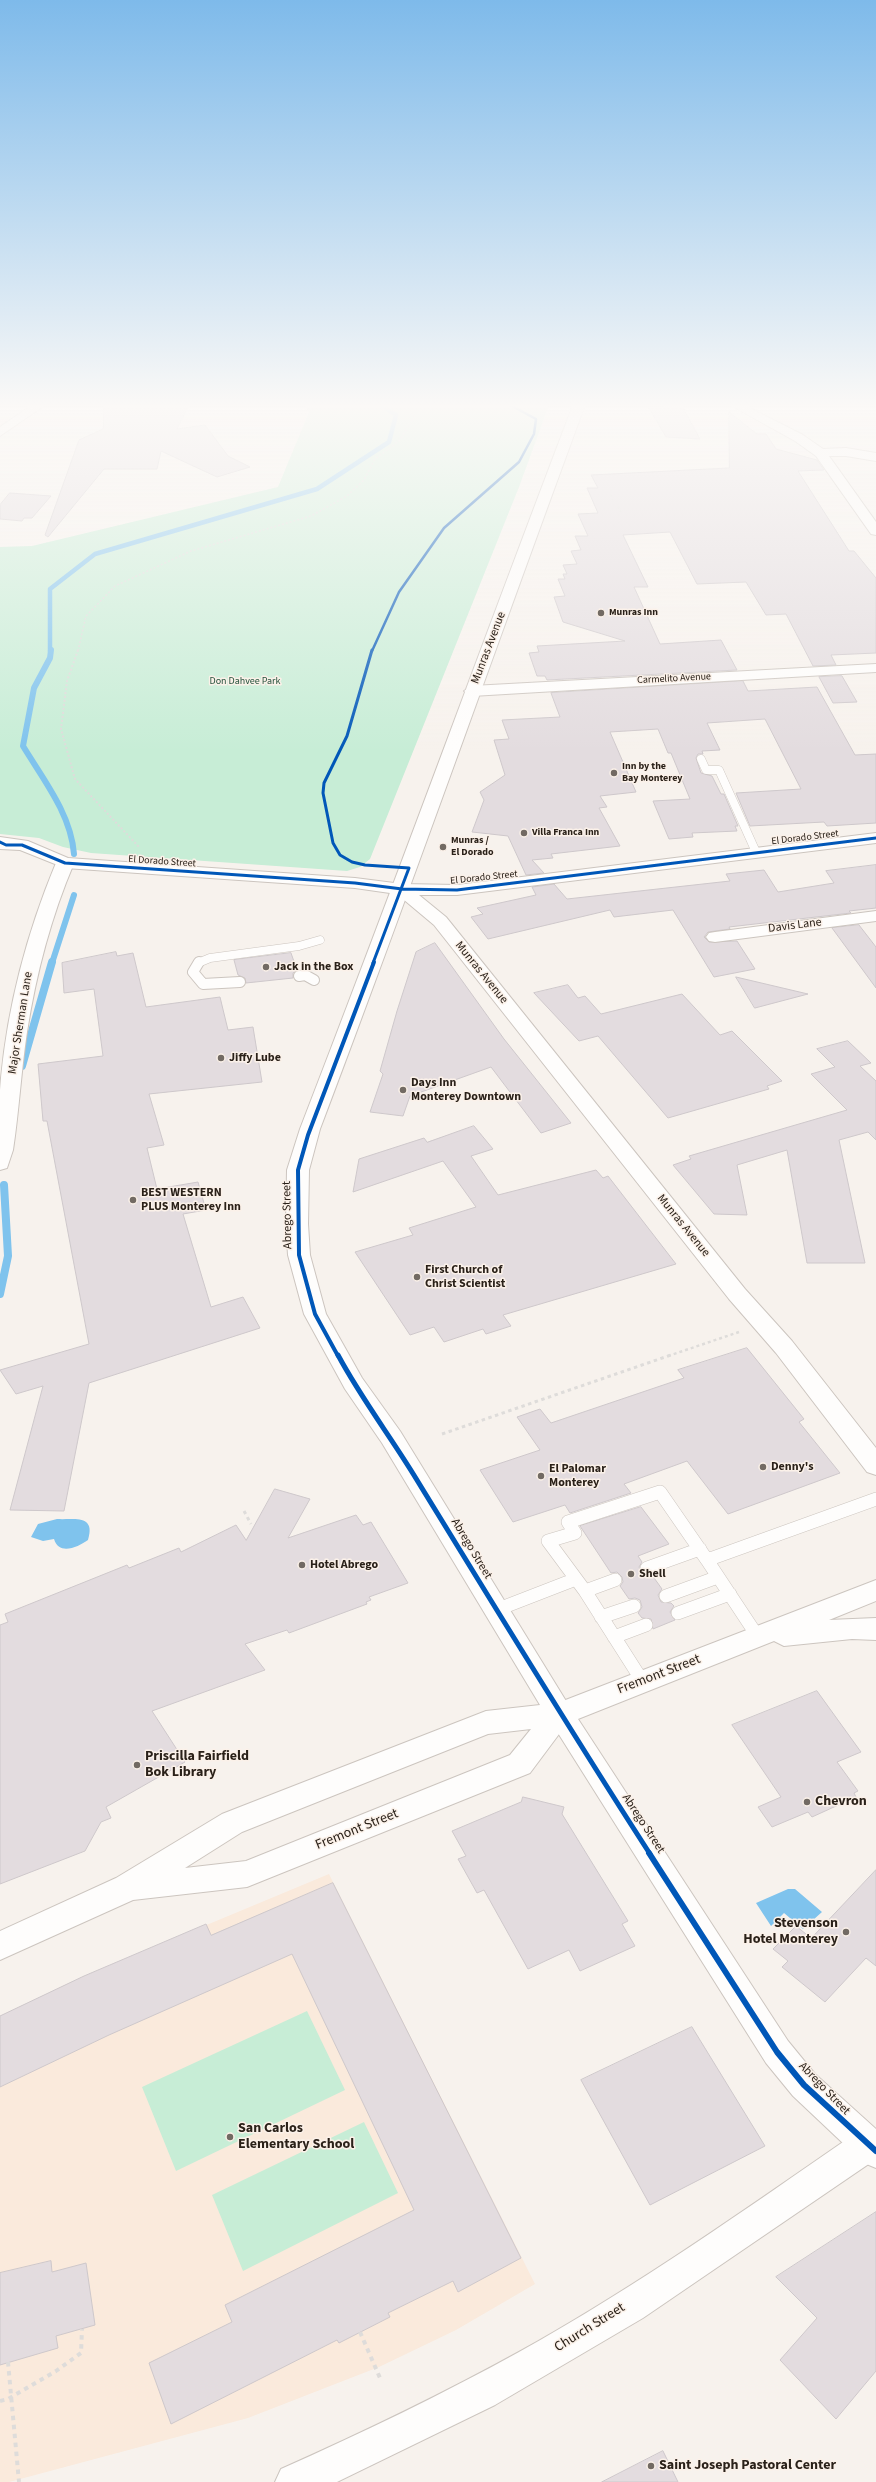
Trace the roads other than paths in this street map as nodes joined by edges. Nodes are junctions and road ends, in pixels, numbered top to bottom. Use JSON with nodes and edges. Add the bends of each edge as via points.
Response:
{"nodes":[{"id":1,"x":536,"y":521,"type":"edge"},
{"id":2,"x":869,"y":521,"type":"edge"},
{"id":3,"x":876,"y":531,"type":"edge"},
{"id":4,"x":876,"y":668,"type":"edge"},
{"id":5,"x":472,"y":691,"type":"junction"},
{"id":6,"x":701,"y":759,"type":"dead end"},
{"id":7,"x":0,"y":828,"type":"edge"},
{"id":8,"x":876,"y":838,"type":"edge"},
{"id":9,"x":0,"y":842,"type":"edge"},
{"id":10,"x":22,"y":845,"type":"junction"},
{"id":11,"x":756,"y":852,"type":"junction"},
{"id":12,"x":65,"y":863,"type":"junction"},
{"id":13,"x":402,"y":889,"type":"junction"},
{"id":14,"x":876,"y":916,"type":"edge"},
{"id":15,"x":715,"y":937,"type":"dead end"},
{"id":16,"x":320,"y":940,"type":"dead end"},
{"id":17,"x":299,"y":976,"type":"dead end"},
{"id":18,"x":314,"y":980,"type":"dead end"},
{"id":19,"x":240,"y":982,"type":"dead end"},
{"id":20,"x":0,"y":1163,"type":"edge"},
{"id":21,"x":876,"y":1466,"type":"edge"},
{"id":22,"x":876,"y":1499,"type":"edge"},
{"id":23,"x":700,"y":1549,"type":"junction"},
{"id":24,"x":707,"y":1560,"type":"junction"},
{"id":25,"x":647,"y":1568,"type":"dead end"},
{"id":26,"x":718,"y":1577,"type":"junction"},
{"id":27,"x":576,"y":1579,"type":"junction"},
{"id":28,"x":615,"y":1580,"type":"dead end"},
{"id":29,"x":585,"y":1590,"type":"junction"},
{"id":30,"x":876,"y":1590,"type":"edge"},
{"id":31,"x":730,"y":1594,"type":"junction"},
{"id":32,"x":666,"y":1596,"type":"dead end"},
{"id":33,"x":634,"y":1606,"type":"dead end"},
{"id":34,"x":496,"y":1610,"type":"junction"},
{"id":35,"x":678,"y":1613,"type":"dead end"},
{"id":36,"x":601,"y":1617,"type":"junction"},
{"id":37,"x":646,"y":1625,"type":"dead end"},
{"id":38,"x":876,"y":1629,"type":"edge"},
{"id":39,"x":614,"y":1637,"type":"junction"},
{"id":40,"x":758,"y":1637,"type":"junction"},
{"id":41,"x":643,"y":1682,"type":"junction"},
{"id":42,"x":560,"y":1714,"type":"junction"},
{"id":43,"x":127,"y":1888,"type":"junction"},
{"id":44,"x":0,"y":1946,"type":"edge"},
{"id":45,"x":872,"y":2148,"type":"edge"},
{"id":46,"x":294,"y":2482,"type":"edge"}],
"edges":[{"from":1,"to":5,"type":"street","name":"Munras Avenue"},
{"from":2,"to":3,"type":"street"},
{"from":4,"to":5,"type":"street","name":"Carmelito Avenue"},
{"from":5,"to":13,"type":"street","name":"Munras Avenue"},
{"from":6,"to":11,"type":"lane","via":[[706,770],[719,770]]},
{"from":7,"to":10,"type":"street","name":"El Dorado Street","via":[[19,838]]},
{"from":8,"to":11,"type":"street","name":"El Dorado Street"},
{"from":9,"to":10,"type":"street","name":"El Dorado Street","via":[[6,845]]},
{"from":10,"to":12,"type":"street","name":"El Dorado Street"},
{"from":11,"to":13,"type":"street","name":"El Dorado Street","via":[[457,890]]},
{"from":12,"to":13,"type":"street","name":"El Dorado Street","via":[[355,883]]},
{"from":12,"to":20,"type":"street","name":"Major Sherman Lane","via":[[27,978],[14,1056],[6,1140]]},
{"from":13,"to":21,"type":"street","name":"Munras Avenue","via":[[440,921],[737,1294],[784,1347]]},
{"from":13,"to":34,"type":"street","name":"Abrego Street","via":[[308,1135],[298,1170],[296,1190],[299,1255],[315,1314],[353,1383],[391,1437]]},
{"from":14,"to":15,"type":"street","name":"Davis Lane"},
{"from":16,"to":19,"type":"lane","via":[[299,946],[200,960],[194,966],[193,972],[203,984]]},
{"from":17,"to":18,"type":"lane","via":[[305,975]]},
{"from":22,"to":24,"type":"lane"},
{"from":23,"to":24,"type":"lane"},
{"from":23,"to":25,"type":"lane"},
{"from":23,"to":27,"type":"lane","via":[[660,1492],[568,1522],[575,1533],[548,1541]]},
{"from":24,"to":26,"type":"lane"},
{"from":26,"to":31,"type":"lane"},
{"from":26,"to":32,"type":"lane"},
{"from":27,"to":29,"type":"lane"},
{"from":27,"to":34,"type":"lane"},
{"from":28,"to":29,"type":"lane"},
{"from":29,"to":36,"type":"lane"},
{"from":30,"to":40,"type":"street","name":"Fremont Street"},
{"from":31,"to":35,"type":"lane"},
{"from":31,"to":40,"type":"lane"},
{"from":33,"to":36,"type":"lane"},
{"from":34,"to":42,"type":"street","name":"Abrego Street"},
{"from":36,"to":39,"type":"lane"},
{"from":37,"to":39,"type":"lane"},
{"from":38,"to":40,"type":"street","name":"Fremont Street","via":[[852,1628]]},
{"from":39,"to":41,"type":"lane"},
{"from":40,"to":41,"type":"street","name":"Fremont Street"},
{"from":41,"to":42,"type":"street","name":"Fremont Street"},
{"from":42,"to":43,"type":"street","name":"Fremont Street","via":[[486,1723],[232,1823]]},
{"from":42,"to":43,"type":"street","name":"Fremont Street","via":[[520,1764],[247,1874]]},
{"from":42,"to":45,"type":"street","name":"Abrego Street","via":[[777,2052],[804,2085]]},
{"from":43,"to":44,"type":"street","name":"Fremont Street"},
{"from":45,"to":46,"type":"street","name":"Church Street","via":[[589,2331],[433,2418]]}]}
